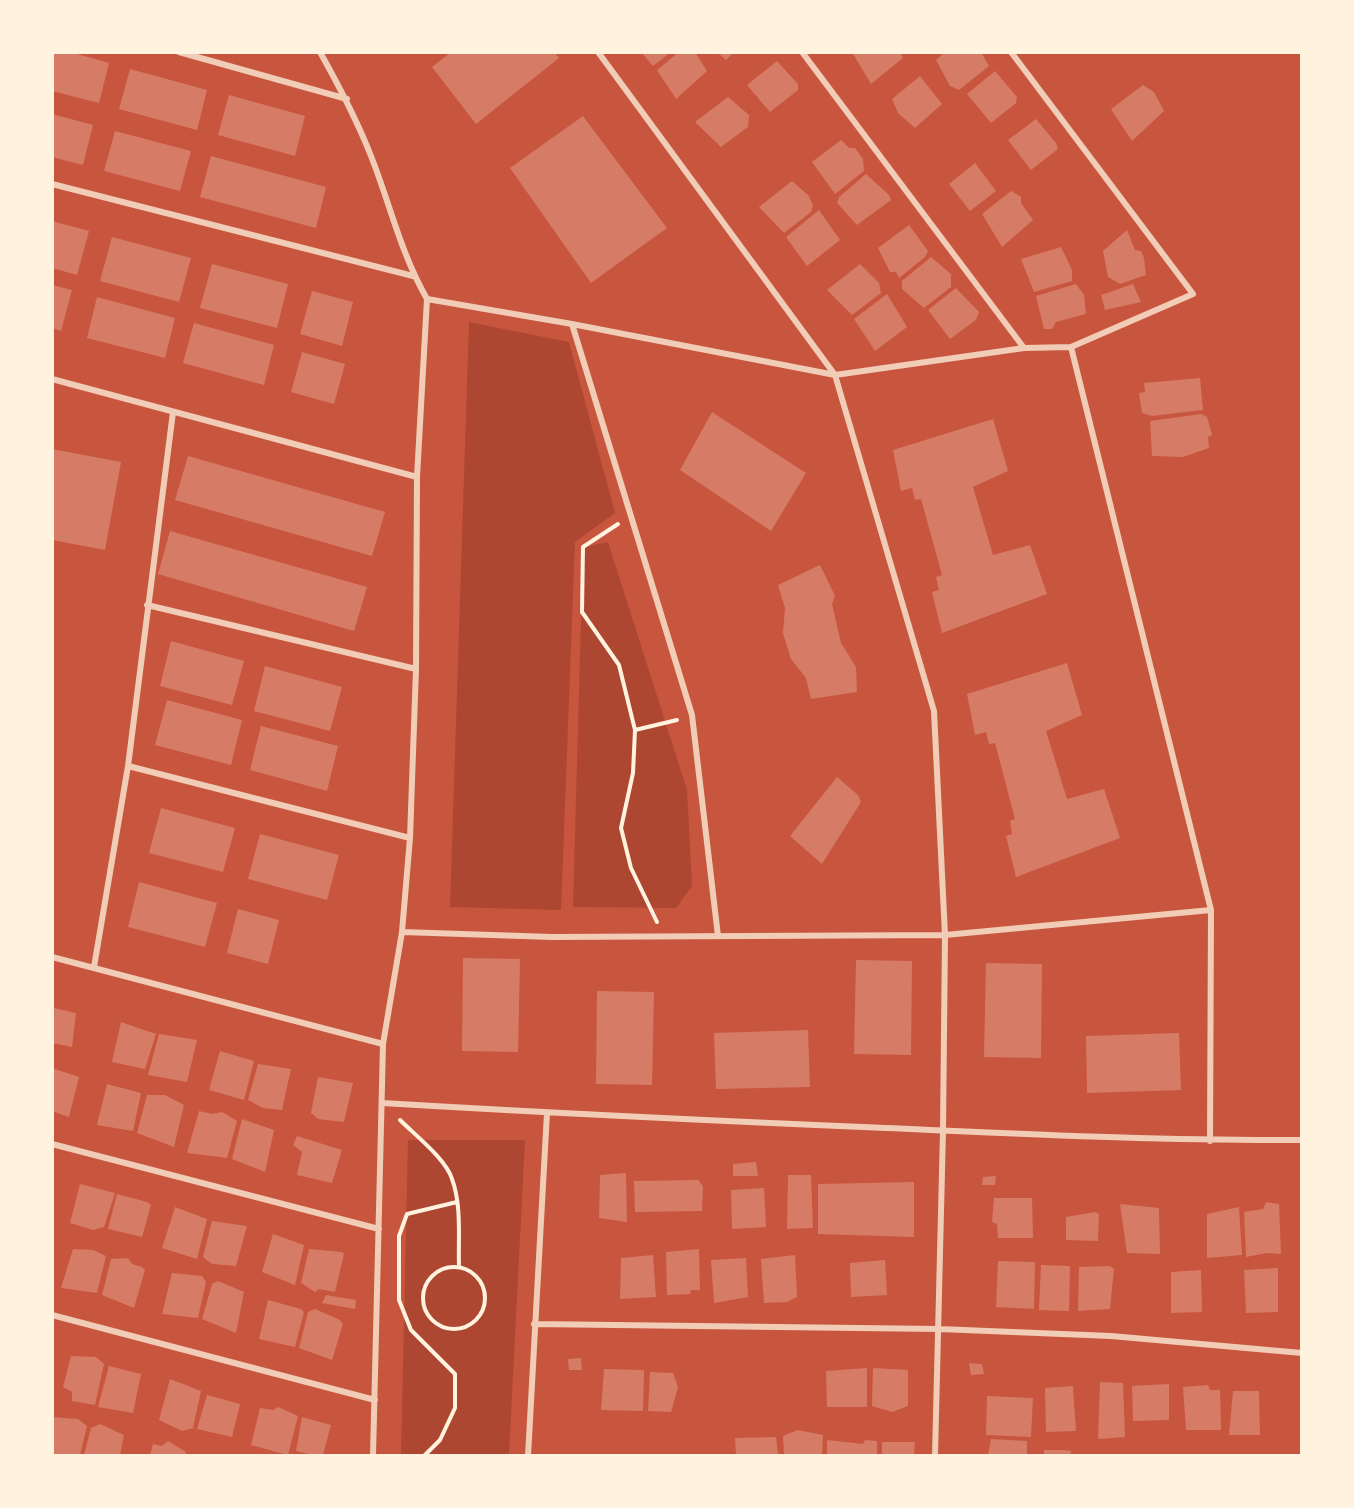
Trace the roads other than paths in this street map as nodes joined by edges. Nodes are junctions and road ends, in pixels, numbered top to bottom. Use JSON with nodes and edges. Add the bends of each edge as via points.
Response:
{"nodes":[{"id":1,"x":178,"y":52,"type":"edge"},
{"id":2,"x":320,"y":52,"type":"edge"},
{"id":3,"x":598,"y":52,"type":"edge"},
{"id":4,"x":802,"y":52,"type":"edge"},
{"id":5,"x":1011,"y":52,"type":"edge"},
{"id":6,"x":346,"y":99,"type":"junction"},
{"id":7,"x":52,"y":184,"type":"edge"},
{"id":8,"x":413,"y":276,"type":"junction"},
{"id":9,"x":427,"y":298,"type":"junction"},
{"id":10,"x":572,"y":324,"type":"junction"},
{"id":11,"x":1071,"y":347,"type":"junction"},
{"id":12,"x":1024,"y":348,"type":"junction"},
{"id":13,"x":835,"y":375,"type":"junction"},
{"id":14,"x":52,"y":379,"type":"edge"},
{"id":15,"x":173,"y":412,"type":"junction"},
{"id":16,"x":417,"y":477,"type":"junction"},
{"id":17,"x":147,"y":605,"type":"junction"},
{"id":18,"x":416,"y":669,"type":"junction"},
{"id":19,"x":128,"y":766,"type":"junction"},
{"id":20,"x":410,"y":838,"type":"junction"},
{"id":21,"x":1211,"y":910,"type":"junction"},
{"id":22,"x":402,"y":932,"type":"junction"},
{"id":23,"x":945,"y":935,"type":"junction"},
{"id":24,"x":718,"y":936,"type":"junction"},
{"id":25,"x":52,"y":957,"type":"edge"},
{"id":26,"x":94,"y":967,"type":"junction"},
{"id":27,"x":383,"y":1044,"type":"junction"},
{"id":28,"x":382,"y":1103,"type":"junction"},
{"id":29,"x":547,"y":1113,"type":"junction"},
{"id":30,"x":944,"y":1131,"type":"junction"},
{"id":31,"x":1302,"y":1140,"type":"edge"},
{"id":32,"x":1210,"y":1141,"type":"junction"},
{"id":33,"x":52,"y":1144,"type":"edge"},
{"id":34,"x":379,"y":1229,"type":"junction"},
{"id":35,"x":52,"y":1315,"type":"edge"},
{"id":36,"x":534,"y":1324,"type":"junction"},
{"id":37,"x":939,"y":1329,"type":"junction"},
{"id":38,"x":1302,"y":1353,"type":"edge"},
{"id":39,"x":375,"y":1400,"type":"junction"},
{"id":40,"x":373,"y":1455,"type":"edge"},
{"id":41,"x":528,"y":1455,"type":"edge"},
{"id":42,"x":935,"y":1455,"type":"edge"}],
"edges":[{"from":1,"to":6,"type":"street"},
{"from":2,"to":6,"type":"street"},
{"from":3,"to":13,"type":"street"},
{"from":4,"to":12,"type":"street"},
{"from":5,"to":11,"type":"street","via":[[1193,294]]},
{"from":6,"to":8,"type":"street","via":[[371,156]]},
{"from":7,"to":8,"type":"street"},
{"from":8,"to":9,"type":"street"},
{"from":9,"to":10,"type":"street"},
{"from":9,"to":16,"type":"street"},
{"from":10,"to":13,"type":"street"},
{"from":10,"to":24,"type":"street","via":[[693,717]]},
{"from":11,"to":12,"type":"street"},
{"from":11,"to":21,"type":"street"},
{"from":12,"to":13,"type":"street"},
{"from":13,"to":23,"type":"street","via":[[934,711]]},
{"from":14,"to":15,"type":"street"},
{"from":15,"to":16,"type":"street"},
{"from":15,"to":17,"type":"street"},
{"from":16,"to":18,"type":"street"},
{"from":17,"to":18,"type":"street"},
{"from":17,"to":19,"type":"street"},
{"from":18,"to":20,"type":"street"},
{"from":19,"to":20,"type":"street"},
{"from":19,"to":26,"type":"street"},
{"from":20,"to":22,"type":"street"},
{"from":21,"to":23,"type":"street"},
{"from":21,"to":32,"type":"street"},
{"from":22,"to":24,"type":"street","via":[[552,937]]},
{"from":22,"to":27,"type":"street"},
{"from":23,"to":24,"type":"street"},
{"from":23,"to":30,"type":"street"},
{"from":25,"to":26,"type":"street"},
{"from":26,"to":27,"type":"street"},
{"from":27,"to":28,"type":"street"},
{"from":28,"to":29,"type":"street"},
{"from":28,"to":34,"type":"street"},
{"from":29,"to":30,"type":"street"},
{"from":29,"to":36,"type":"street"},
{"from":30,"to":32,"type":"street"},
{"from":30,"to":37,"type":"street"},
{"from":31,"to":32,"type":"street"},
{"from":33,"to":34,"type":"street"},
{"from":34,"to":39,"type":"street"},
{"from":35,"to":39,"type":"street"},
{"from":36,"to":37,"type":"street"},
{"from":36,"to":41,"type":"street"},
{"from":37,"to":38,"type":"street","via":[[1111,1336]]},
{"from":37,"to":42,"type":"street"},
{"from":39,"to":40,"type":"street"}]}
